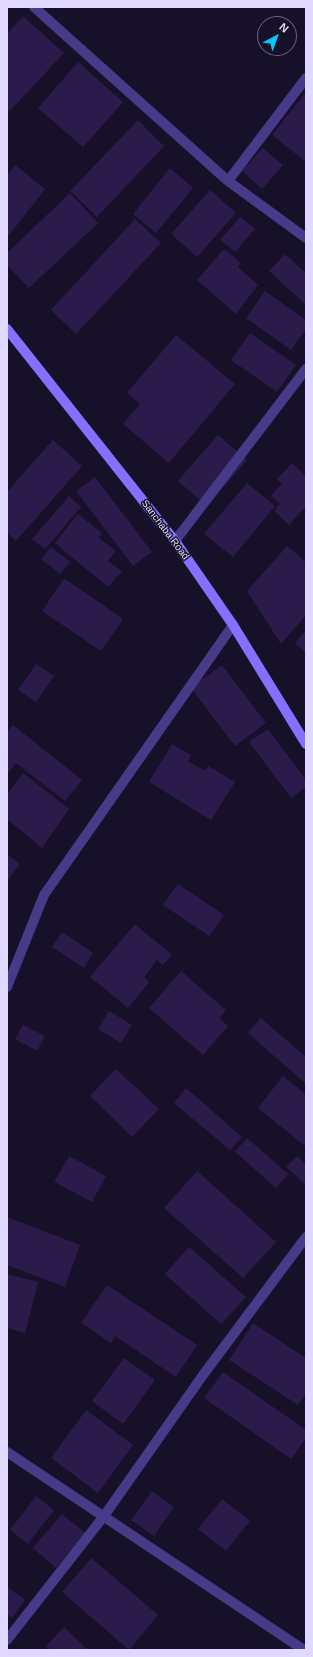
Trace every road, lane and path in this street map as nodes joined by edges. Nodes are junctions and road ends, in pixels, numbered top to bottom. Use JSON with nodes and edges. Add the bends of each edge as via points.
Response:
{"nodes":[{"id":1,"x":34,"y":7,"type":"edge"},
{"id":2,"x":306,"y":78,"type":"edge"},
{"id":3,"x":228,"y":181,"type":"junction"},
{"id":4,"x":306,"y":238,"type":"edge"},
{"id":5,"x":7,"y":329,"type":"edge"},
{"id":6,"x":306,"y":370,"type":"edge"},
{"id":7,"x":175,"y":541,"type":"junction"},
{"id":8,"x":233,"y":625,"type":"junction"},
{"id":9,"x":306,"y":744,"type":"edge"},
{"id":10,"x":7,"y":987,"type":"edge"},
{"id":11,"x":306,"y":1237,"type":"edge"},
{"id":12,"x":7,"y":1452,"type":"edge"},
{"id":13,"x":104,"y":1516,"type":"junction"},
{"id":14,"x":7,"y":1640,"type":"edge"},
{"id":15,"x":303,"y":1646,"type":"edge"}],
"edges":[{"from":1,"to":3,"type":"street"},
{"from":2,"to":3,"type":"street"},
{"from":3,"to":4,"type":"street"},
{"from":5,"to":7,"type":"street","name":"Sanchaba Road"},
{"from":6,"to":7,"type":"street"},
{"from":7,"to":8,"type":"street","name":"Sanchaba Road"},
{"from":8,"to":9,"type":"street","name":"Sanchaba Road"},
{"from":8,"to":10,"type":"street","via":[[44,895]]},
{"from":11,"to":13,"type":"street","via":[[203,1375]]},
{"from":12,"to":13,"type":"street"},
{"from":13,"to":14,"type":"street"},
{"from":13,"to":15,"type":"street"}]}
